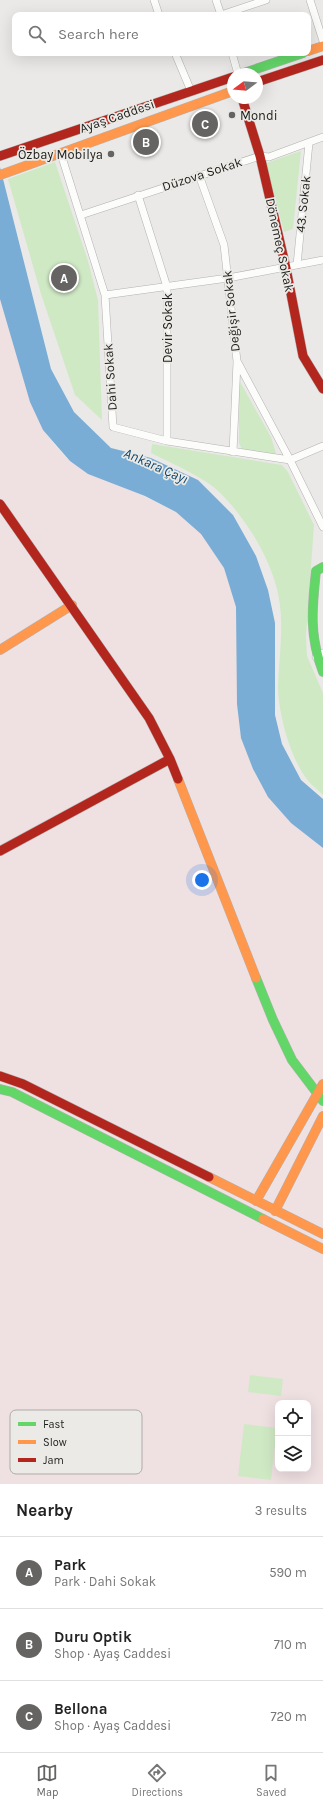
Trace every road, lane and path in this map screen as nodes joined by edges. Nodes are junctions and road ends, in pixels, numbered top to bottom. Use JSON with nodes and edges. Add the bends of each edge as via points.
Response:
{"nodes":[{"id":1,"x":154,"y":0,"type":"edge"},
{"id":2,"x":216,"y":0,"type":"edge"},
{"id":3,"x":266,"y":0,"type":"edge"},
{"id":4,"x":310,"y":0,"type":"edge"},
{"id":5,"x":158,"y":12,"type":"edge"},
{"id":6,"x":220,"y":12,"type":"edge"},
{"id":7,"x":230,"y":12,"type":"edge"},
{"id":8,"x":323,"y":41,"type":"edge"},
{"id":9,"x":323,"y":46,"type":"edge"},
{"id":10,"x":311,"y":50,"type":"edge"},
{"id":11,"x":176,"y":56,"type":"edge"},
{"id":12,"x":233,"y":56,"type":"edge"},
{"id":13,"x":294,"y":56,"type":"edge"},
{"id":14,"x":323,"y":60,"type":"edge"},
{"id":15,"x":238,"y":68,"type":"edge"},
{"id":16,"x":258,"y":68,"type":"edge"},
{"id":17,"x":227,"y":79,"type":"edge"},
{"id":18,"x":263,"y":80,"type":"edge"},
{"id":19,"x":191,"y":91,"type":"junction"},
{"id":20,"x":227,"y":92,"type":"edge"},
{"id":21,"x":244,"y":104,"type":"edge"},
{"id":22,"x":323,"y":137,"type":"edge"},
{"id":23,"x":309,"y":143,"type":"junction"},
{"id":24,"x":61,"y":154,"type":"junction"},
{"id":25,"x":1,"y":156,"type":"edge"},
{"id":26,"x":260,"y":156,"type":"junction"},
{"id":27,"x":4,"y":174,"type":"edge"},
{"id":28,"x":200,"y":175,"type":"junction"},
{"id":29,"x":138,"y":195,"type":"junction"},
{"id":30,"x":81,"y":215,"type":"junction"},
{"id":31,"x":323,"y":260,"type":"edge"},
{"id":32,"x":297,"y":265,"type":"junction"},
{"id":33,"x":286,"y":268,"type":"junction"},
{"id":34,"x":228,"y":278,"type":"junction"},
{"id":35,"x":167,"y":287,"type":"junction"},
{"id":36,"x":105,"y":295,"type":"junction"},
{"id":37,"x":237,"y":361,"type":"junction"},
{"id":38,"x":323,"y":389,"type":"edge"},
{"id":39,"x":167,"y":441,"type":"junction"},
{"id":40,"x":323,"y":446,"type":"edge"},
{"id":41,"x":233,"y":452,"type":"junction"},
{"id":42,"x":290,"y":460,"type":"junction"},
{"id":43,"x":0,"y":504,"type":"edge"},
{"id":44,"x":323,"y":527,"type":"edge"},
{"id":45,"x":323,"y":567,"type":"edge"},
{"id":46,"x":72,"y":605,"type":"junction"},
{"id":47,"x":0,"y":650,"type":"edge"},
{"id":48,"x":320,"y":655,"type":"edge"},
{"id":49,"x":323,"y":672,"type":"edge"},
{"id":50,"x":170,"y":759,"type":"junction"},
{"id":51,"x":0,"y":851,"type":"edge"},
{"id":52,"x":0,"y":1076,"type":"edge"},
{"id":53,"x":323,"y":1084,"type":"edge"},
{"id":54,"x":0,"y":1089,"type":"edge"},
{"id":55,"x":320,"y":1097,"type":"edge"},
{"id":56,"x":323,"y":1116,"type":"edge"},
{"id":57,"x":256,"y":1201,"type":"junction"},
{"id":58,"x":275,"y":1211,"type":"junction"},
{"id":59,"x":323,"y":1234,"type":"edge"},
{"id":60,"x":323,"y":1249,"type":"edge"}],
"edges":[{"from":1,"to":5,"type":"street"},
{"from":2,"to":6,"type":"street"},
{"from":3,"to":7,"type":"street"},
{"from":4,"to":8,"type":"street"},
{"from":9,"to":10,"type":"street"},
{"from":11,"to":19,"type":"street"},
{"from":12,"to":15,"type":"street"},
{"from":13,"to":16,"type":"street"},
{"from":14,"to":18,"type":"street"},
{"from":17,"to":19,"type":"street","name":"Ayaş Caddesi"},
{"from":19,"to":25,"type":"street","name":"Ayaş Caddesi"},
{"from":20,"to":24,"type":"street","name":"Ayaş Caddesi"},
{"from":21,"to":26,"type":"street","name":"Dönemeç Sokak"},
{"from":22,"to":23,"type":"street","name":"Düzova Sokak"},
{"from":23,"to":26,"type":"street","name":"Düzova Sokak","via":[[269,157]]},
{"from":23,"to":32,"type":"street","name":"43. Sokak"},
{"from":24,"to":27,"type":"street","name":"Ayaş Caddesi"},
{"from":24,"to":30,"type":"street","name":"Dahi Sokak"},
{"from":26,"to":28,"type":"street","name":"Düzova Sokak"},
{"from":26,"to":33,"type":"street","name":"Dönemeç Sokak"},
{"from":28,"to":29,"type":"street","name":"Düzova Sokak"},
{"from":28,"to":34,"type":"street","name":"Değişir Sokak","via":[[224,245]]},
{"from":29,"to":30,"type":"street","name":"Düzova Sokak"},
{"from":29,"to":35,"type":"street","name":"Devir Sokak"},
{"from":30,"to":36,"type":"street","name":"Dahi Sokak"},
{"from":31,"to":32,"type":"street"},
{"from":32,"to":33,"type":"street"},
{"from":33,"to":34,"type":"street"},
{"from":33,"to":38,"type":"street","name":"Dönemeç Sokak","via":[[303,356]]},
{"from":34,"to":35,"type":"street"},
{"from":34,"to":37,"type":"street","name":"Değişir Sokak"},
{"from":35,"to":36,"type":"street"},
{"from":35,"to":39,"type":"street","name":"Devir Sokak"},
{"from":36,"to":39,"type":"street","name":"Dahi Sokak","via":[[113,427]]},
{"from":37,"to":41,"type":"street"},
{"from":37,"to":42,"type":"street","name":"Değişir Sokak"},
{"from":39,"to":41,"type":"street","name":"Dahi Sokak"},
{"from":40,"to":42,"type":"street"},
{"from":41,"to":42,"type":"street","name":"Dahi Sokak"},
{"from":42,"to":44,"type":"street","name":"Değişir Sokak"},
{"from":43,"to":46,"type":"street"},
{"from":45,"to":48,"type":"street","via":[[316,571],[311,629]]},
{"from":46,"to":47,"type":"street"},
{"from":46,"to":50,"type":"street","via":[[149,718]]},
{"from":48,"to":49,"type":"street"},
{"from":50,"to":51,"type":"street"},
{"from":50,"to":55,"type":"street","via":[[273,1020],[292,1060]]},
{"from":52,"to":57,"type":"street","via":[[23,1084]]},
{"from":53,"to":55,"type":"street"},
{"from":54,"to":60,"type":"street","via":[[12,1092]]},
{"from":55,"to":57,"type":"street"},
{"from":56,"to":58,"type":"street"},
{"from":57,"to":58,"type":"street"},
{"from":58,"to":59,"type":"street"}]}
